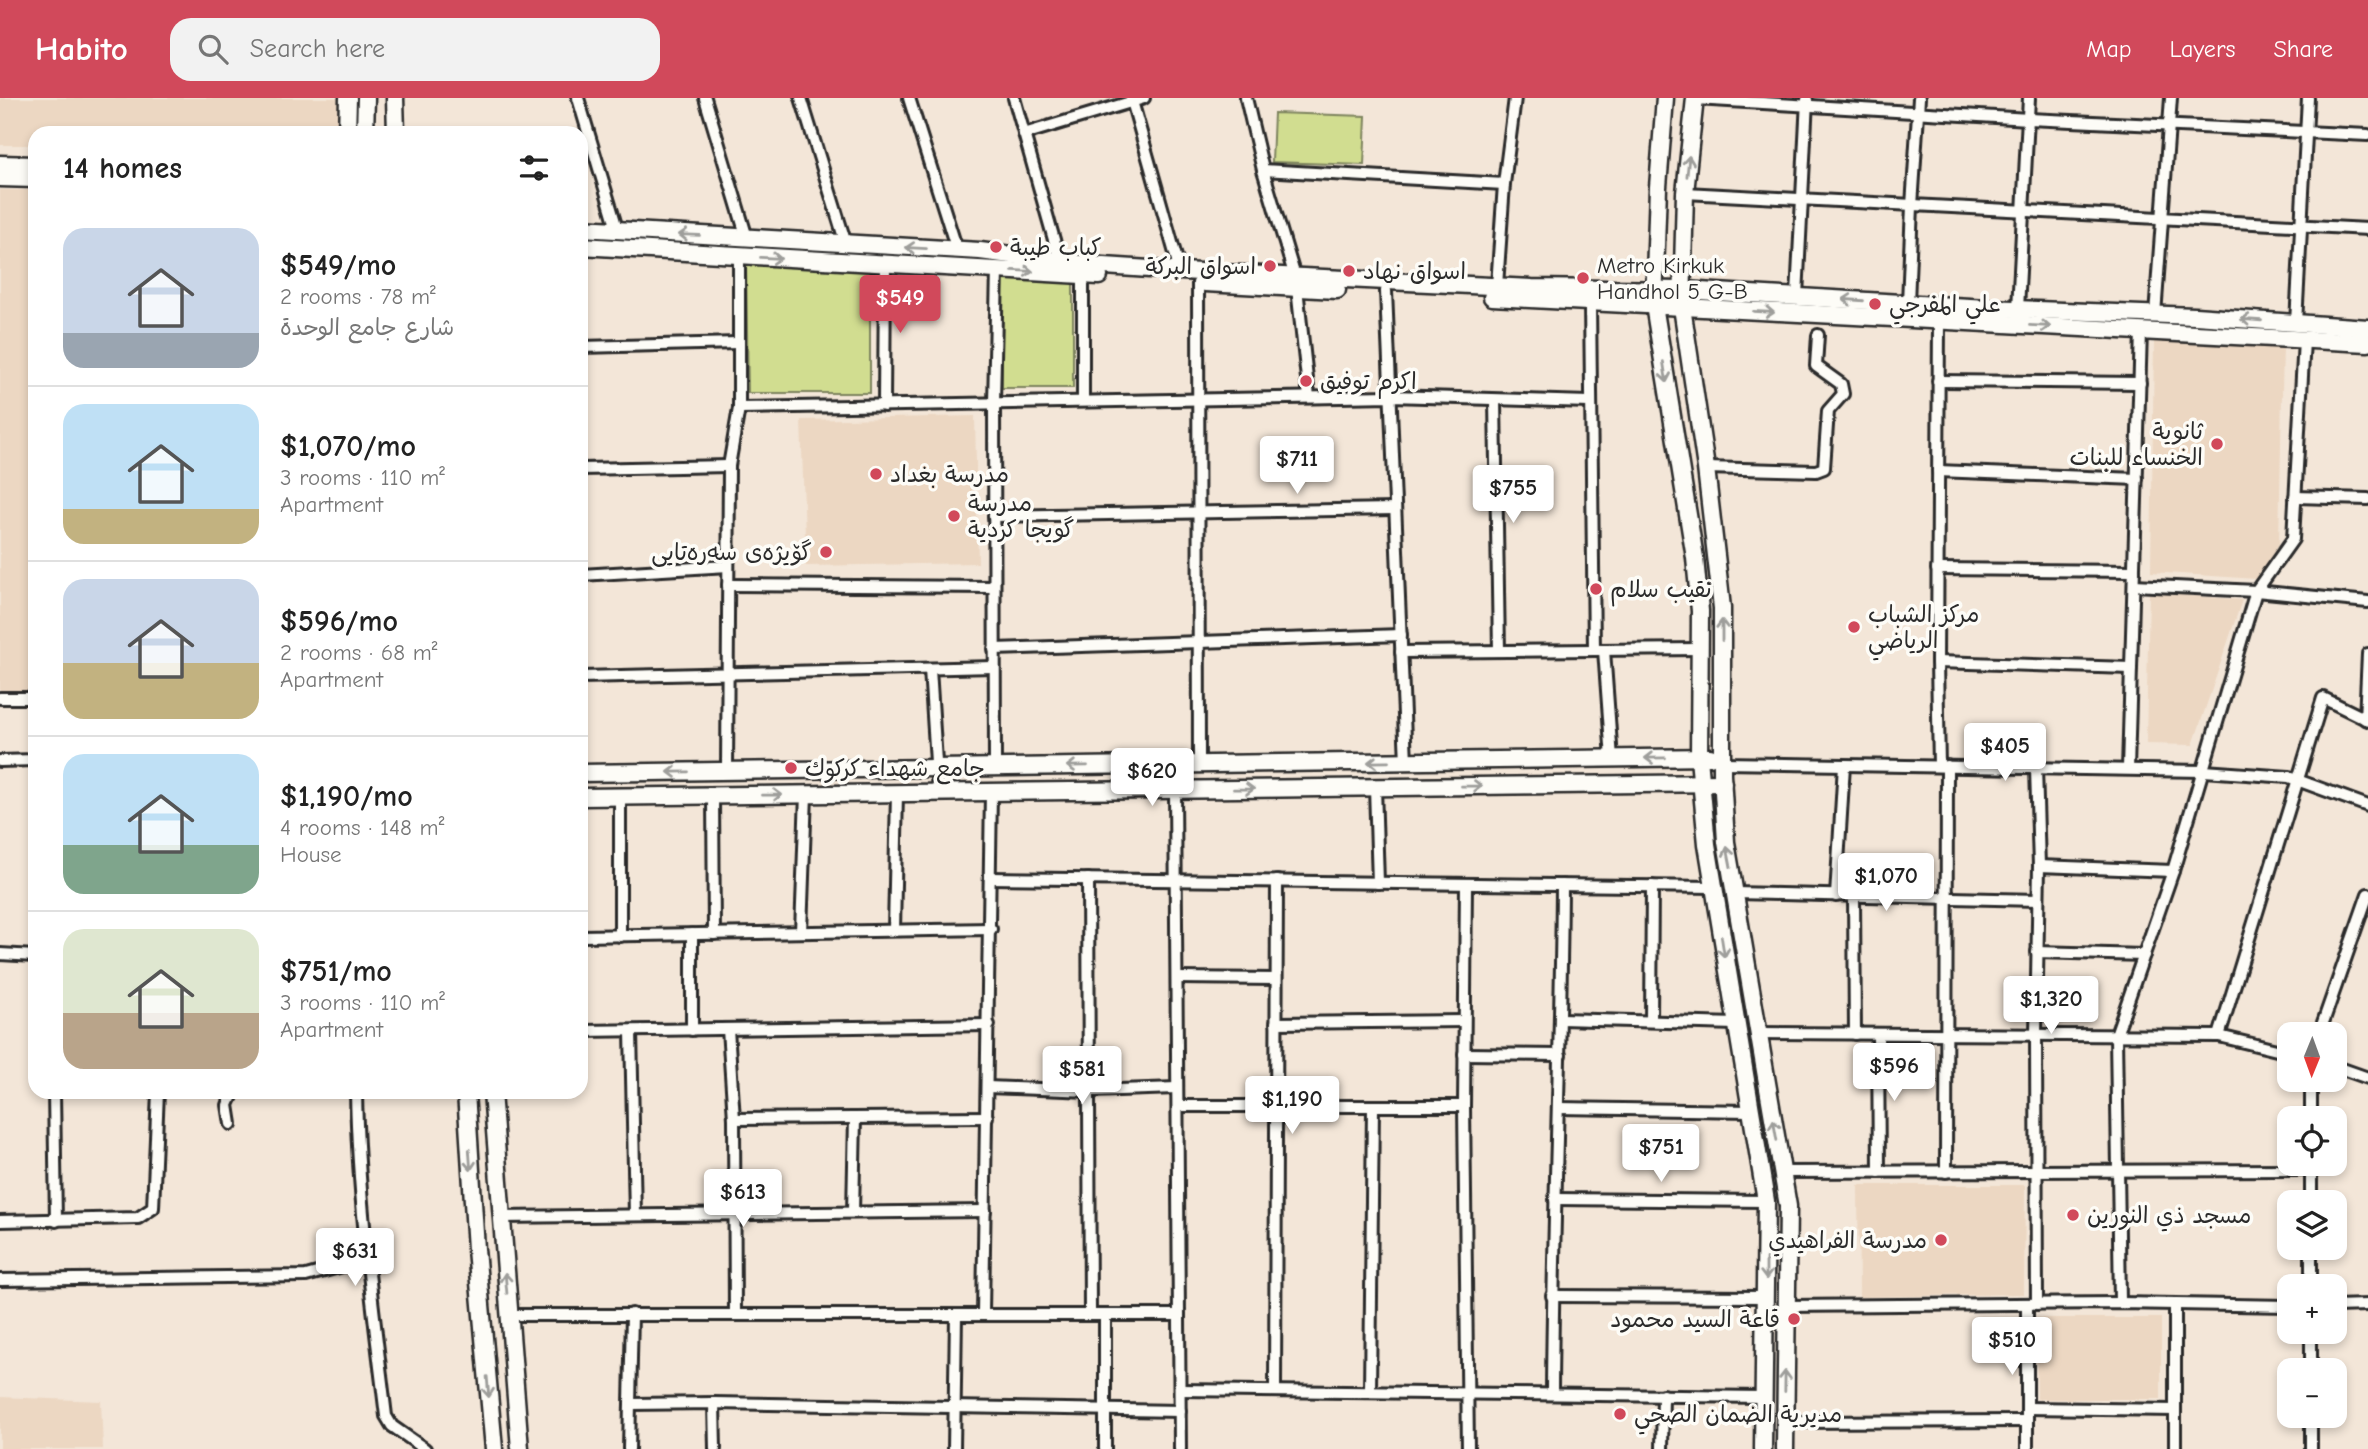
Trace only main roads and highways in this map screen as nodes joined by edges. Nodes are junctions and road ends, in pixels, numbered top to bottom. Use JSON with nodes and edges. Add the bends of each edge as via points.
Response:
{"nodes":[{"id":1,"x":348,"y":98,"type":"edge"},
{"id":2,"x":366,"y":98,"type":"edge"},
{"id":3,"x":395,"y":98,"type":"edge"},
{"id":4,"x":1665,"y":98,"type":"edge"},
{"id":5,"x":1695,"y":98,"type":"edge"},
{"id":6,"x":347,"y":126,"type":"edge"},
{"id":7,"x":365,"y":126,"type":"edge"},
{"id":8,"x":396,"y":126,"type":"edge"},
{"id":9,"x":0,"y":164,"type":"edge"},
{"id":10,"x":28,"y":164,"type":"edge"},
{"id":11,"x":0,"y":178,"type":"edge"},
{"id":12,"x":28,"y":178,"type":"edge"},
{"id":13,"x":588,"y":229,"type":"edge"},
{"id":14,"x":588,"y":246,"type":"edge"},
{"id":15,"x":1296,"y":283,"type":"junction"},
{"id":16,"x":1682,"y":290,"type":"junction"},
{"id":17,"x":1655,"y":297,"type":"junction"},
{"id":18,"x":1682,"y":307,"type":"junction"},
{"id":19,"x":2368,"y":328,"type":"edge"},
{"id":20,"x":2368,"y":343,"type":"edge"},
{"id":21,"x":1699,"y":758,"type":"junction"},
{"id":22,"x":1723,"y":760,"type":"junction"},
{"id":23,"x":588,"y":773,"type":"edge"},
{"id":24,"x":1700,"y":783,"type":"junction"},
{"id":25,"x":1723,"y":783,"type":"junction"},
{"id":26,"x":588,"y":797,"type":"edge"},
{"id":27,"x":466,"y":1099,"type":"edge"},
{"id":28,"x":492,"y":1099,"type":"edge"},
{"id":29,"x":494,"y":1449,"type":"edge"},
{"id":30,"x":520,"y":1449,"type":"edge"},
{"id":31,"x":1763,"y":1449,"type":"edge"},
{"id":32,"x":1785,"y":1449,"type":"edge"}],
"edges":[{"from":1,"to":6,"type":"main road"},
{"from":2,"to":7,"type":"main road"},
{"from":3,"to":8,"type":"main road"},
{"from":4,"to":17,"type":"main road"},
{"from":16,"to":5,"type":"main road","one_way":true,"via":[[1685,192]]},
{"from":9,"to":10,"type":"main road"},
{"from":11,"to":12,"type":"main road"},
{"from":15,"to":13,"type":"main road","one_way":true,"via":[[1019,254]]},
{"from":14,"to":15,"type":"main road","one_way":true,"via":[[1198,283]]},
{"from":15,"to":17,"type":"main road","via":[[1497,286]]},
{"from":15,"to":17,"type":"main road","via":[[1590,303]]},
{"from":16,"to":17,"type":"main road"},
{"from":16,"to":18,"type":"main road"},
{"from":19,"to":16,"type":"main road","one_way":true},
{"from":17,"to":18,"type":"main road"},
{"from":17,"to":21,"type":"main road","one_way":true,"via":[[1695,558],[1700,611]]},
{"from":18,"to":20,"type":"main road","one_way":true},
{"from":22,"to":18,"type":"main road","one_way":true,"via":[[1722,608]]},
{"from":21,"to":22,"type":"main road"},
{"from":21,"to":23,"type":"main road","one_way":true},
{"from":21,"to":24,"type":"main road"},
{"from":22,"to":25,"type":"main road"},
{"from":24,"to":25,"type":"main road"},
{"from":26,"to":24,"type":"main road","one_way":true},
{"from":24,"to":31,"type":"main road","one_way":true,"via":[[1766,1201]]},
{"from":32,"to":25,"type":"main road","one_way":true,"via":[[1788,1206],[1726,842]]},
{"from":27,"to":29,"type":"main road","one_way":true},
{"from":30,"to":28,"type":"main road","one_way":true}]}
